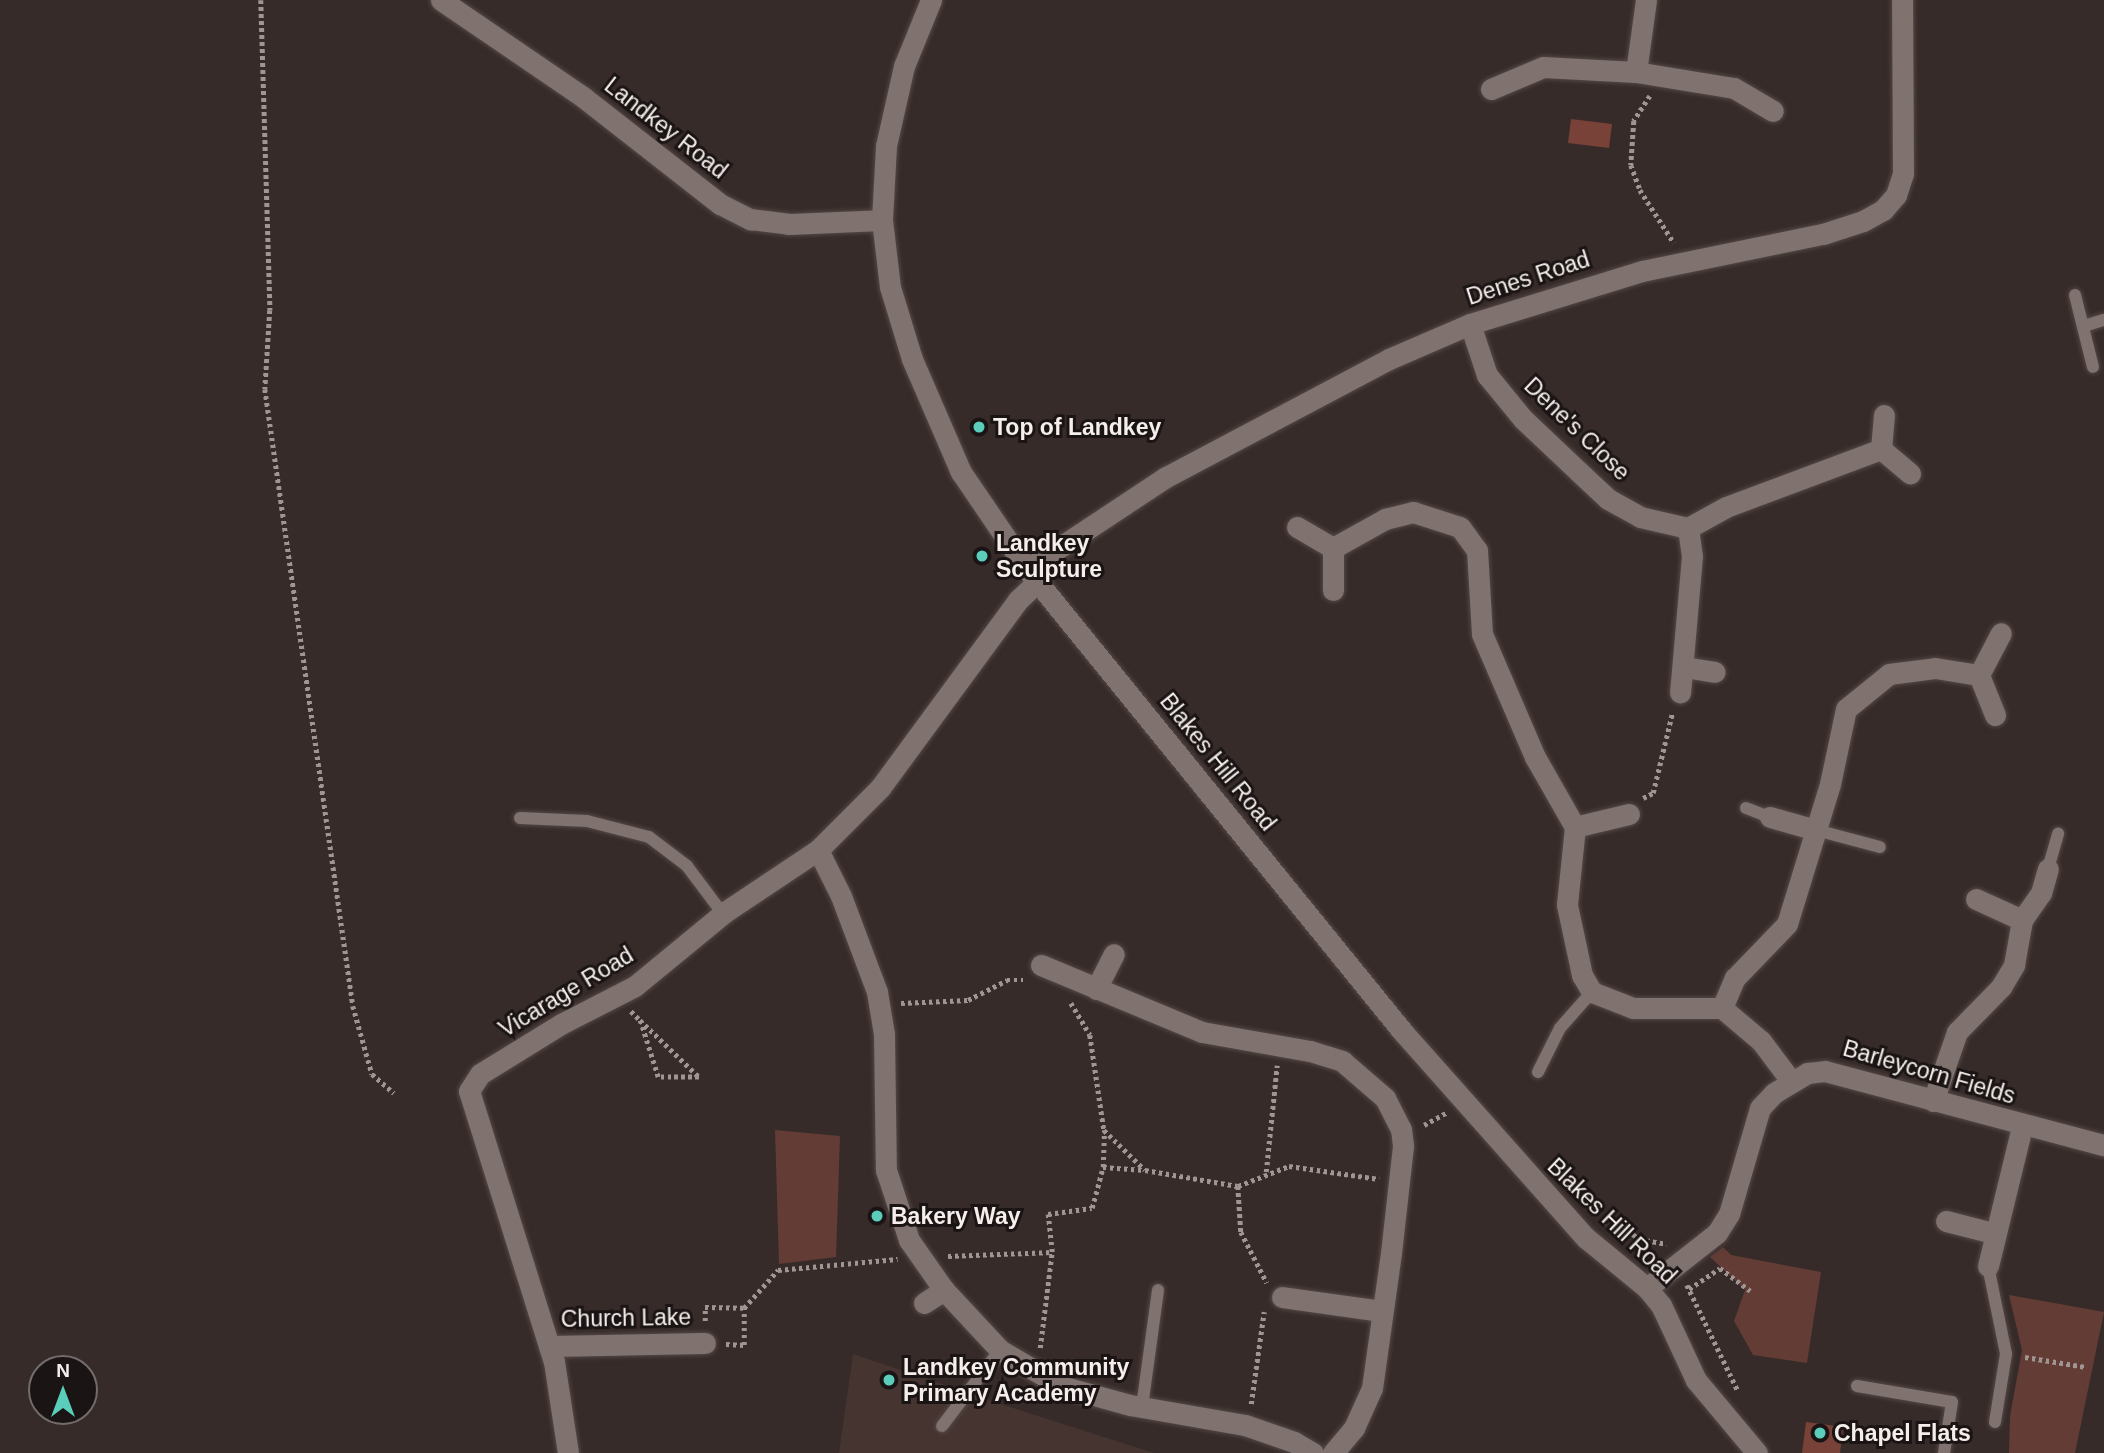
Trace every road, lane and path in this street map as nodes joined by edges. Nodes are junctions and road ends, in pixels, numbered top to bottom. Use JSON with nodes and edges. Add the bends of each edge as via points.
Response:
{"nodes":[{"id":1,"x":261,"y":0,"type":"edge"},
{"id":2,"x":441,"y":0,"type":"edge"},
{"id":3,"x":931,"y":0,"type":"edge"},
{"id":4,"x":1646,"y":0,"type":"edge"},
{"id":5,"x":1902,"y":0,"type":"edge"},
{"id":6,"x":1645,"y":74,"type":"junction"},
{"id":7,"x":1491,"y":89,"type":"dead end"},
{"id":8,"x":1773,"y":111,"type":"dead end"},
{"id":9,"x":882,"y":220,"type":"junction"},
{"id":10,"x":1679,"y":263,"type":"junction"},
{"id":11,"x":2075,"y":295,"type":"dead end"},
{"id":12,"x":2104,"y":320,"type":"edge"},
{"id":13,"x":1469,"y":324,"type":"junction"},
{"id":14,"x":2084,"y":326,"type":"junction"},
{"id":15,"x":2092,"y":367,"type":"dead end"},
{"id":16,"x":1884,"y":415,"type":"dead end"},
{"id":17,"x":1881,"y":449,"type":"junction"},
{"id":18,"x":1909,"y":473,"type":"dead end"},
{"id":19,"x":1297,"y":527,"type":"dead end"},
{"id":20,"x":1688,"y":528,"type":"junction"},
{"id":21,"x":1334,"y":548,"type":"junction"},
{"id":22,"x":1032,"y":576,"type":"junction"},
{"id":23,"x":1333,"y":590,"type":"dead end"},
{"id":24,"x":2001,"y":633,"type":"dead end"},
{"id":25,"x":1684,"y":667,"type":"junction"},
{"id":26,"x":1714,"y":672,"type":"dead end"},
{"id":27,"x":1979,"y":675,"type":"junction"},
{"id":28,"x":1680,"y":692,"type":"joint"},
{"id":29,"x":1995,"y":715,"type":"dead end"},
{"id":30,"x":1746,"y":808,"type":"dead end"},
{"id":31,"x":1629,"y":814,"type":"joint"},
{"id":32,"x":1770,"y":817,"type":"joint"},
{"id":33,"x":520,"y":818,"type":"dead end"},
{"id":34,"x":1576,"y":827,"type":"junction"},
{"id":35,"x":1816,"y":830,"type":"junction"},
{"id":36,"x":2058,"y":834,"type":"dead end"},
{"id":37,"x":1880,"y":847,"type":"dead end"},
{"id":38,"x":818,"y":850,"type":"junction"},
{"id":39,"x":2048,"y":869,"type":"joint"},
{"id":40,"x":1976,"y":899,"type":"dead end"},
{"id":41,"x":723,"y":914,"type":"junction"},
{"id":42,"x":2022,"y":920,"type":"junction"},
{"id":43,"x":1114,"y":954,"type":"dead end"},
{"id":44,"x":1036,"y":973,"type":"joint"},
{"id":45,"x":1096,"y":989,"type":"junction"},
{"id":46,"x":1592,"y":992,"type":"junction"},
{"id":47,"x":1061,"y":995,"type":"dead end"},
{"id":48,"x":615,"y":996,"type":"junction"},
{"id":49,"x":879,"y":1002,"type":"junction"},
{"id":50,"x":1722,"y":1008,"type":"junction"},
{"id":51,"x":640,"y":1020,"type":"junction"},
{"id":52,"x":1279,"y":1045,"type":"junction"},
{"id":53,"x":1538,"y":1072,"type":"dead end"},
{"id":54,"x":1791,"y":1081,"type":"junction"},
{"id":55,"x":394,"y":1093,"type":"dead end"},
{"id":56,"x":1933,"y":1101,"type":"junction"},
{"id":57,"x":1466,"y":1102,"type":"junction"},
{"id":58,"x":2022,"y":1126,"type":"junction"},
{"id":59,"x":1401,"y":1129,"type":"junction"},
{"id":60,"x":1104,"y":1130,"type":"junction"},
{"id":61,"x":2104,"y":1146,"type":"edge"},
{"id":62,"x":1103,"y":1167,"type":"junction"},
{"id":63,"x":1145,"y":1170,"type":"junction"},
{"id":64,"x":1266,"y":1173,"type":"junction"},
{"id":65,"x":1400,"y":1183,"type":"junction"},
{"id":66,"x":1238,"y":1186,"type":"junction"},
{"id":67,"x":1946,"y":1221,"type":"dead end"},
{"id":68,"x":1993,"y":1233,"type":"junction"},
{"id":69,"x":1052,"y":1252,"type":"junction"},
{"id":70,"x":921,"y":1257,"type":"junction"},
{"id":71,"x":1988,"y":1266,"type":"joint"},
{"id":72,"x":1647,"y":1288,"type":"junction"},
{"id":73,"x":944,"y":1290,"type":"junction"},
{"id":74,"x":1158,"y":1290,"type":"dead end"},
{"id":75,"x":1688,"y":1290,"type":"dead end"},
{"id":76,"x":1750,"y":1291,"type":"dead end"},
{"id":77,"x":1272,"y":1296,"type":"junction"},
{"id":78,"x":924,"y":1303,"type":"dead end"},
{"id":79,"x":744,"y":1308,"type":"junction"},
{"id":80,"x":1382,"y":1311,"type":"junction"},
{"id":81,"x":705,"y":1343,"type":"junction"},
{"id":82,"x":549,"y":1346,"type":"junction"},
{"id":83,"x":1000,"y":1350,"type":"junction"},
{"id":84,"x":2006,"y":1354,"type":"junction"},
{"id":85,"x":2086,"y":1367,"type":"dead end"},
{"id":86,"x":1037,"y":1372,"type":"junction"},
{"id":87,"x":1857,"y":1386,"type":"dead end"},
{"id":88,"x":1142,"y":1407,"type":"junction"},
{"id":89,"x":1995,"y":1422,"type":"dead end"},
{"id":90,"x":1245,"y":1425,"type":"junction"},
{"id":91,"x":942,"y":1426,"type":"dead end"},
{"id":92,"x":568,"y":1453,"type":"edge"},
{"id":93,"x":1312,"y":1453,"type":"edge"},
{"id":94,"x":1333,"y":1453,"type":"edge"},
{"id":95,"x":1757,"y":1453,"type":"edge"},
{"id":96,"x":1944,"y":1453,"type":"edge"}],
"edges":[{"from":1,"to":55,"type":"path","via":[[270,310],[265,389],[353,1006],[372,1074]]},
{"from":2,"to":9,"type":"street","name":"Landkey Road","via":[[750,219],[788,224]]},
{"from":3,"to":9,"type":"street","name":"Blakes Hill Road","via":[[904,66],[886,146]]},
{"from":4,"to":6,"type":"street"},
{"from":5,"to":10,"type":"street","name":"Denes Road","via":[[1904,152],[1896,195],[1863,221]]},
{"from":6,"to":7,"type":"street","via":[[1543,67]]},
{"from":6,"to":8,"type":"street","via":[[1734,88]]},
{"from":6,"to":10,"type":"path","via":[[1651,93],[1634,121],[1631,164],[1640,190],[1674,243]]},
{"from":9,"to":22,"type":"street","name":"Blakes Hill Road","via":[[890,286],[937,421],[961,472]]},
{"from":10,"to":13,"type":"street","name":"Denes Road","via":[[1597,283]]},
{"from":11,"to":14,"type":"lane"},
{"from":12,"to":14,"type":"lane"},
{"from":13,"to":20,"type":"street","name":"Dene's Close","via":[[1488,375],[1523,419],[1608,499],[1640,517]]},
{"from":13,"to":22,"type":"street","name":"Denes Road","via":[[1389,359],[1166,477]]},
{"from":14,"to":15,"type":"lane"},
{"from":16,"to":17,"type":"street"},
{"from":17,"to":18,"type":"street"},
{"from":17,"to":20,"type":"street","via":[[1727,507]]},
{"from":19,"to":21,"type":"street"},
{"from":20,"to":25,"type":"street","via":[[1692,556]]},
{"from":21,"to":23,"type":"street"},
{"from":21,"to":34,"type":"street","via":[[1385,519],[1413,512],[1460,527],[1477,550],[1482,634],[1530,745]]},
{"from":22,"to":38,"type":"street","name":"Vicarage Road","via":[[880,788]]},
{"from":22,"to":57,"type":"street","name":"Blakes Hill Road","via":[[1402,1031]]},
{"from":24,"to":27,"type":"street"},
{"from":25,"to":26,"type":"street"},
{"from":25,"to":28,"type":"street"},
{"from":27,"to":29,"type":"street"},
{"from":27,"to":35,"type":"street","via":[[1909,668],[1872,683],[1846,709]]},
{"from":28,"to":31,"type":"path","via":[[1663,700],[1673,716],[1653,793],[1632,805]]},
{"from":30,"to":32,"type":"lane"},
{"from":31,"to":34,"type":"street"},
{"from":32,"to":35,"type":"street"},
{"from":33,"to":41,"type":"lane","via":[[587,821],[649,837],[687,866]]},
{"from":34,"to":46,"type":"street","via":[[1567,905],[1582,975]]},
{"from":35,"to":37,"type":"lane"},
{"from":35,"to":50,"type":"street","via":[[1787,924],[1735,978]]},
{"from":36,"to":39,"type":"lane"},
{"from":38,"to":41,"type":"street","name":"Vicarage Road"},
{"from":38,"to":49,"type":"street","via":[[851,919]]},
{"from":39,"to":42,"type":"street","via":[[2041,893]]},
{"from":40,"to":42,"type":"street"},
{"from":41,"to":48,"type":"street","name":"Vicarage Road","via":[[635,986]]},
{"from":42,"to":56,"type":"street","via":[[2014,965],[2001,987],[1957,1032]]},
{"from":43,"to":45,"type":"street"},
{"from":44,"to":45,"type":"street"},
{"from":44,"to":49,"type":"path","via":[[1007,980],[968,1000]]},
{"from":45,"to":52,"type":"street","via":[[1202,1032]]},
{"from":46,"to":50,"type":"street","via":[[1633,1008]]},
{"from":46,"to":53,"type":"lane","via":[[1560,1028]]},
{"from":47,"to":60,"type":"path","via":[[1090,1035]]},
{"from":48,"to":51,"type":"path"},
{"from":48,"to":82,"type":"street","name":"Vicarage Road","via":[[480,1074],[469,1091]]},
{"from":49,"to":70,"type":"street","via":[[884,1034],[886,1170],[909,1240]]},
{"from":50,"to":54,"type":"street","via":[[1761,1041]]},
{"from":51,"to":51,"type":"path","via":[[690,1067],[699,1077],[658,1077]]},
{"from":52,"to":59,"type":"street","via":[[1342,1062],[1364,1076],[1385,1098]]},
{"from":52,"to":64,"type":"path"},
{"from":54,"to":56,"type":"street","name":"Barleycorn Fields","via":[[1825,1070]]},
{"from":54,"to":72,"type":"street","name":"Barleycorn Fields","via":[[1760,1108],[1729,1214],[1717,1233]]},
{"from":56,"to":58,"type":"street","name":"Barleycorn Fields"},
{"from":57,"to":59,"type":"path","via":[[1422,1126]]},
{"from":57,"to":72,"type":"street","name":"Blakes Hill Road","via":[[1586,1238]]},
{"from":58,"to":61,"type":"street","name":"Barleycorn Fields"},
{"from":58,"to":68,"type":"street"},
{"from":59,"to":65,"type":"street"},
{"from":60,"to":62,"type":"path"},
{"from":60,"to":63,"type":"path"},
{"from":62,"to":63,"type":"path"},
{"from":62,"to":69,"type":"path","via":[[1092,1208],[1048,1214]]},
{"from":63,"to":66,"type":"path"},
{"from":64,"to":65,"type":"path","via":[[1290,1166]]},
{"from":64,"to":66,"type":"path"},
{"from":65,"to":80,"type":"street"},
{"from":66,"to":77,"type":"path","via":[[1241,1232]]},
{"from":67,"to":68,"type":"street"},
{"from":68,"to":71,"type":"street"},
{"from":69,"to":70,"type":"path"},
{"from":69,"to":86,"type":"path"},
{"from":70,"to":73,"type":"street"},
{"from":70,"to":79,"type":"path","via":[[778,1270]]},
{"from":71,"to":84,"type":"lane"},
{"from":72,"to":95,"type":"street","name":"Blakes Hill Road","via":[[1661,1305],[1696,1380]]},
{"from":73,"to":78,"type":"street"},
{"from":73,"to":83,"type":"street"},
{"from":74,"to":88,"type":"lane"},
{"from":75,"to":76,"type":"path","via":[[1720,1268]]},
{"from":77,"to":80,"type":"street"},
{"from":77,"to":90,"type":"path"},
{"from":79,"to":81,"type":"path","via":[[705,1307]]},
{"from":79,"to":81,"type":"path","via":[[744,1345]]},
{"from":80,"to":94,"type":"street","via":[[1372,1388],[1354,1428]]},
{"from":81,"to":82,"type":"street","name":"Church Lake"},
{"from":82,"to":92,"type":"street","name":"Vicarage Road"},
{"from":83,"to":86,"type":"street"},
{"from":83,"to":91,"type":"lane"},
{"from":84,"to":85,"type":"path"},
{"from":84,"to":89,"type":"lane"},
{"from":86,"to":88,"type":"street","via":[[1061,1386]]},
{"from":87,"to":96,"type":"lane","via":[[1952,1402]]},
{"from":88,"to":90,"type":"street"},
{"from":90,"to":93,"type":"street"}]}
